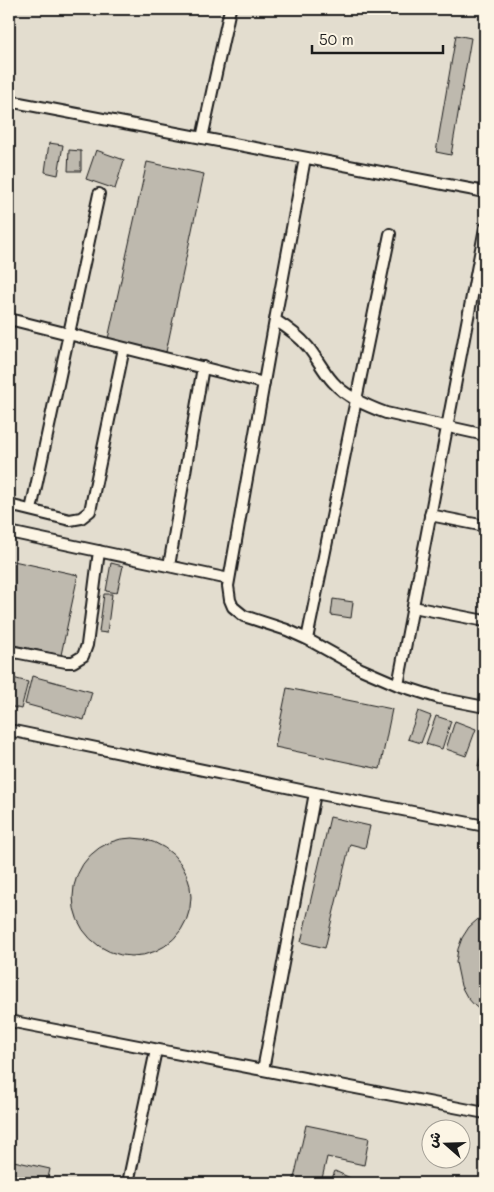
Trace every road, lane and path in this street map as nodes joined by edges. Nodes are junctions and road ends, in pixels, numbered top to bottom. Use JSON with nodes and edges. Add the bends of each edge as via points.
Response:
{"nodes":[{"id":1,"x":230,"y":9,"type":"edge"},
{"id":2,"x":9,"y":102,"type":"edge"},
{"id":3,"x":202,"y":138,"type":"junction"},
{"id":4,"x":305,"y":158,"type":"junction"},
{"id":5,"x":485,"y":192,"type":"edge"},
{"id":6,"x":99,"y":194,"type":"dead end"},
{"id":7,"x":485,"y":228,"type":"edge"},
{"id":8,"x":390,"y":234,"type":"dead end"},
{"id":9,"x":9,"y":319,"type":"edge"},
{"id":10,"x":275,"y":320,"type":"junction"},
{"id":11,"x":68,"y":334,"type":"junction"},
{"id":12,"x":124,"y":348,"type":"junction"},
{"id":13,"x":202,"y":368,"type":"junction"},
{"id":14,"x":264,"y":383,"type":"junction"},
{"id":15,"x":356,"y":399,"type":"junction"},
{"id":16,"x":447,"y":428,"type":"junction"},
{"id":17,"x":485,"y":435,"type":"edge"},
{"id":18,"x":9,"y":505,"type":"edge"},
{"id":19,"x":31,"y":510,"type":"junction"},
{"id":20,"x":430,"y":515,"type":"junction"},
{"id":21,"x":485,"y":526,"type":"edge"},
{"id":22,"x":9,"y":532,"type":"edge"},
{"id":23,"x":99,"y":551,"type":"junction"},
{"id":24,"x":169,"y":566,"type":"junction"},
{"id":25,"x":229,"y":579,"type":"junction"},
{"id":26,"x":412,"y":607,"type":"junction"},
{"id":27,"x":485,"y":621,"type":"edge"},
{"id":28,"x":307,"y":639,"type":"junction"},
{"id":29,"x":9,"y":651,"type":"edge"},
{"id":30,"x":398,"y":685,"type":"junction"},
{"id":31,"x":485,"y":707,"type":"edge"},
{"id":32,"x":9,"y":730,"type":"edge"},
{"id":33,"x":315,"y":793,"type":"junction"},
{"id":34,"x":485,"y":826,"type":"edge"},
{"id":35,"x":9,"y":1021,"type":"edge"},
{"id":36,"x":156,"y":1050,"type":"junction"},
{"id":37,"x":263,"y":1070,"type":"junction"},
{"id":38,"x":485,"y":1113,"type":"edge"},
{"id":39,"x":128,"y":1183,"type":"edge"}],
"edges":[{"from":1,"to":3,"type":"lane"},
{"from":2,"to":3,"type":"lane"},
{"from":3,"to":4,"type":"lane"},
{"from":4,"to":5,"type":"lane"},
{"from":4,"to":10,"type":"lane"},
{"from":6,"to":11,"type":"lane"},
{"from":7,"to":16,"type":"lane"},
{"from":8,"to":15,"type":"lane"},
{"from":9,"to":11,"type":"lane"},
{"from":10,"to":14,"type":"lane"},
{"from":10,"to":15,"type":"lane","via":[[299,337],[333,382]]},
{"from":11,"to":12,"type":"lane"},
{"from":11,"to":19,"type":"lane"},
{"from":12,"to":13,"type":"lane"},
{"from":12,"to":19,"type":"lane","via":[[90,511],[76,520]]},
{"from":13,"to":14,"type":"lane"},
{"from":13,"to":24,"type":"lane"},
{"from":14,"to":25,"type":"lane"},
{"from":15,"to":16,"type":"lane","via":[[386,413]]},
{"from":15,"to":28,"type":"lane"},
{"from":16,"to":17,"type":"lane"},
{"from":16,"to":20,"type":"lane"},
{"from":18,"to":19,"type":"lane"},
{"from":20,"to":21,"type":"lane"},
{"from":20,"to":26,"type":"lane"},
{"from":22,"to":23,"type":"lane"},
{"from":23,"to":24,"type":"lane"},
{"from":23,"to":29,"type":"lane","via":[[83,656],[66,662]]},
{"from":24,"to":25,"type":"lane"},
{"from":25,"to":28,"type":"lane","via":[[230,600],[238,612]]},
{"from":26,"to":27,"type":"lane"},
{"from":26,"to":30,"type":"lane"},
{"from":28,"to":30,"type":"lane"},
{"from":30,"to":31,"type":"lane","via":[[439,698]]},
{"from":32,"to":33,"type":"lane"},
{"from":33,"to":34,"type":"lane"},
{"from":33,"to":37,"type":"lane"},
{"from":35,"to":36,"type":"lane"},
{"from":36,"to":37,"type":"lane"},
{"from":36,"to":39,"type":"lane"},
{"from":37,"to":38,"type":"lane"}]}
